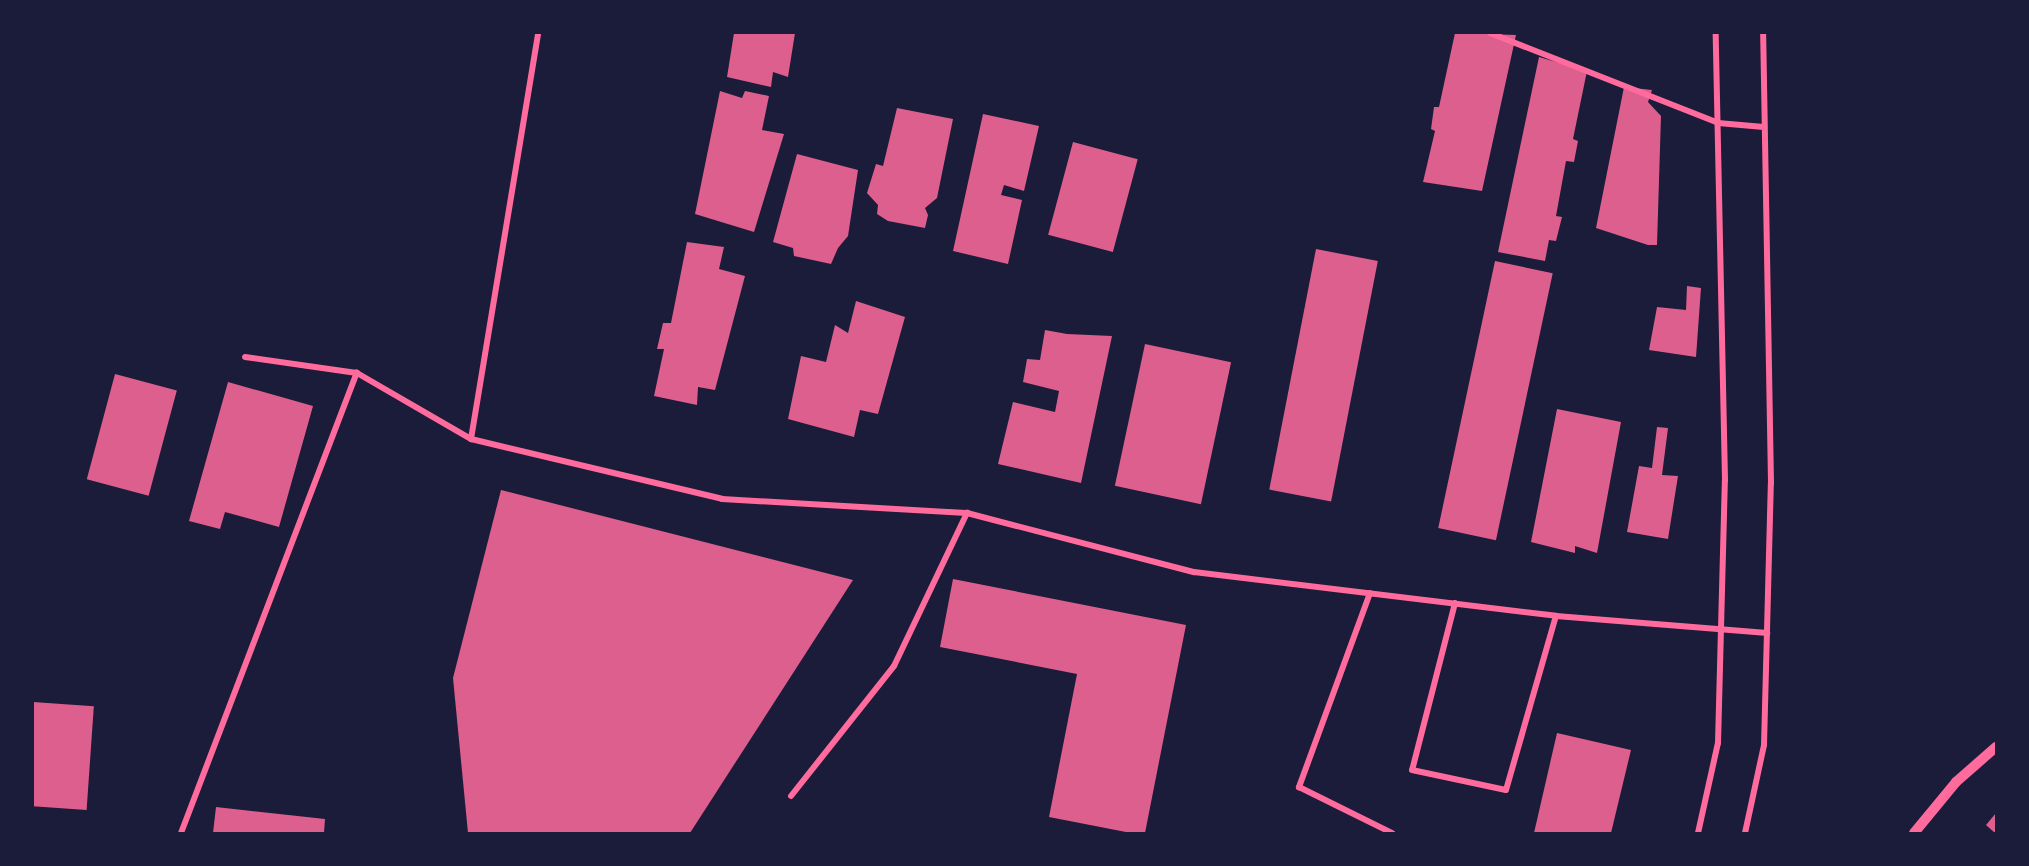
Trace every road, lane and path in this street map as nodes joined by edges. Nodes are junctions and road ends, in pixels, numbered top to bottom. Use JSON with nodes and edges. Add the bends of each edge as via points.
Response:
{"nodes":[{"id":1,"x":538,"y":33,"type":"edge"},
{"id":2,"x":1490,"y":33,"type":"edge"},
{"id":3,"x":1716,"y":33,"type":"edge"},
{"id":4,"x":1763,"y":33,"type":"edge"},
{"id":5,"x":1718,"y":123,"type":"junction"},
{"id":6,"x":1764,"y":127,"type":"junction"},
{"id":7,"x":245,"y":357,"type":"dead end"},
{"id":8,"x":357,"y":373,"type":"junction"},
{"id":9,"x":471,"y":439,"type":"junction"},
{"id":10,"x":967,"y":513,"type":"junction"},
{"id":11,"x":1370,"y":593,"type":"junction"},
{"id":12,"x":1455,"y":603,"type":"junction"},
{"id":13,"x":1556,"y":616,"type":"junction"},
{"id":14,"x":1721,"y":630,"type":"junction"},
{"id":15,"x":1767,"y":633,"type":"junction"},
{"id":16,"x":1996,"y":747,"type":"edge"},
{"id":17,"x":791,"y":796,"type":"dead end"},
{"id":18,"x":181,"y":833,"type":"edge"},
{"id":19,"x":1392,"y":833,"type":"edge"},
{"id":20,"x":1698,"y":833,"type":"edge"},
{"id":21,"x":1745,"y":833,"type":"edge"},
{"id":22,"x":1914,"y":833,"type":"edge"}],
"edges":[{"from":1,"to":9,"type":"street"},
{"from":2,"to":5,"type":"street"},
{"from":3,"to":5,"type":"street"},
{"from":4,"to":6,"type":"street"},
{"from":5,"to":6,"type":"street"},
{"from":5,"to":14,"type":"street","via":[[1725,480]]},
{"from":6,"to":15,"type":"street","via":[[1771,483]]},
{"from":7,"to":8,"type":"street"},
{"from":8,"to":9,"type":"street"},
{"from":8,"to":18,"type":"street"},
{"from":9,"to":10,"type":"street","via":[[722,499]]},
{"from":10,"to":11,"type":"street","via":[[1194,572]]},
{"from":10,"to":17,"type":"street","via":[[894,666]]},
{"from":11,"to":12,"type":"street"},
{"from":11,"to":19,"type":"street","via":[[1299,787]]},
{"from":12,"to":13,"type":"street"},
{"from":12,"to":13,"type":"street","via":[[1412,770],[1506,790]]},
{"from":13,"to":14,"type":"street"},
{"from":14,"to":15,"type":"street"},
{"from":14,"to":20,"type":"street","via":[[1718,742]]},
{"from":15,"to":21,"type":"street","via":[[1764,745]]},
{"from":16,"to":22,"type":"street","via":[[1956,782]]}]}
